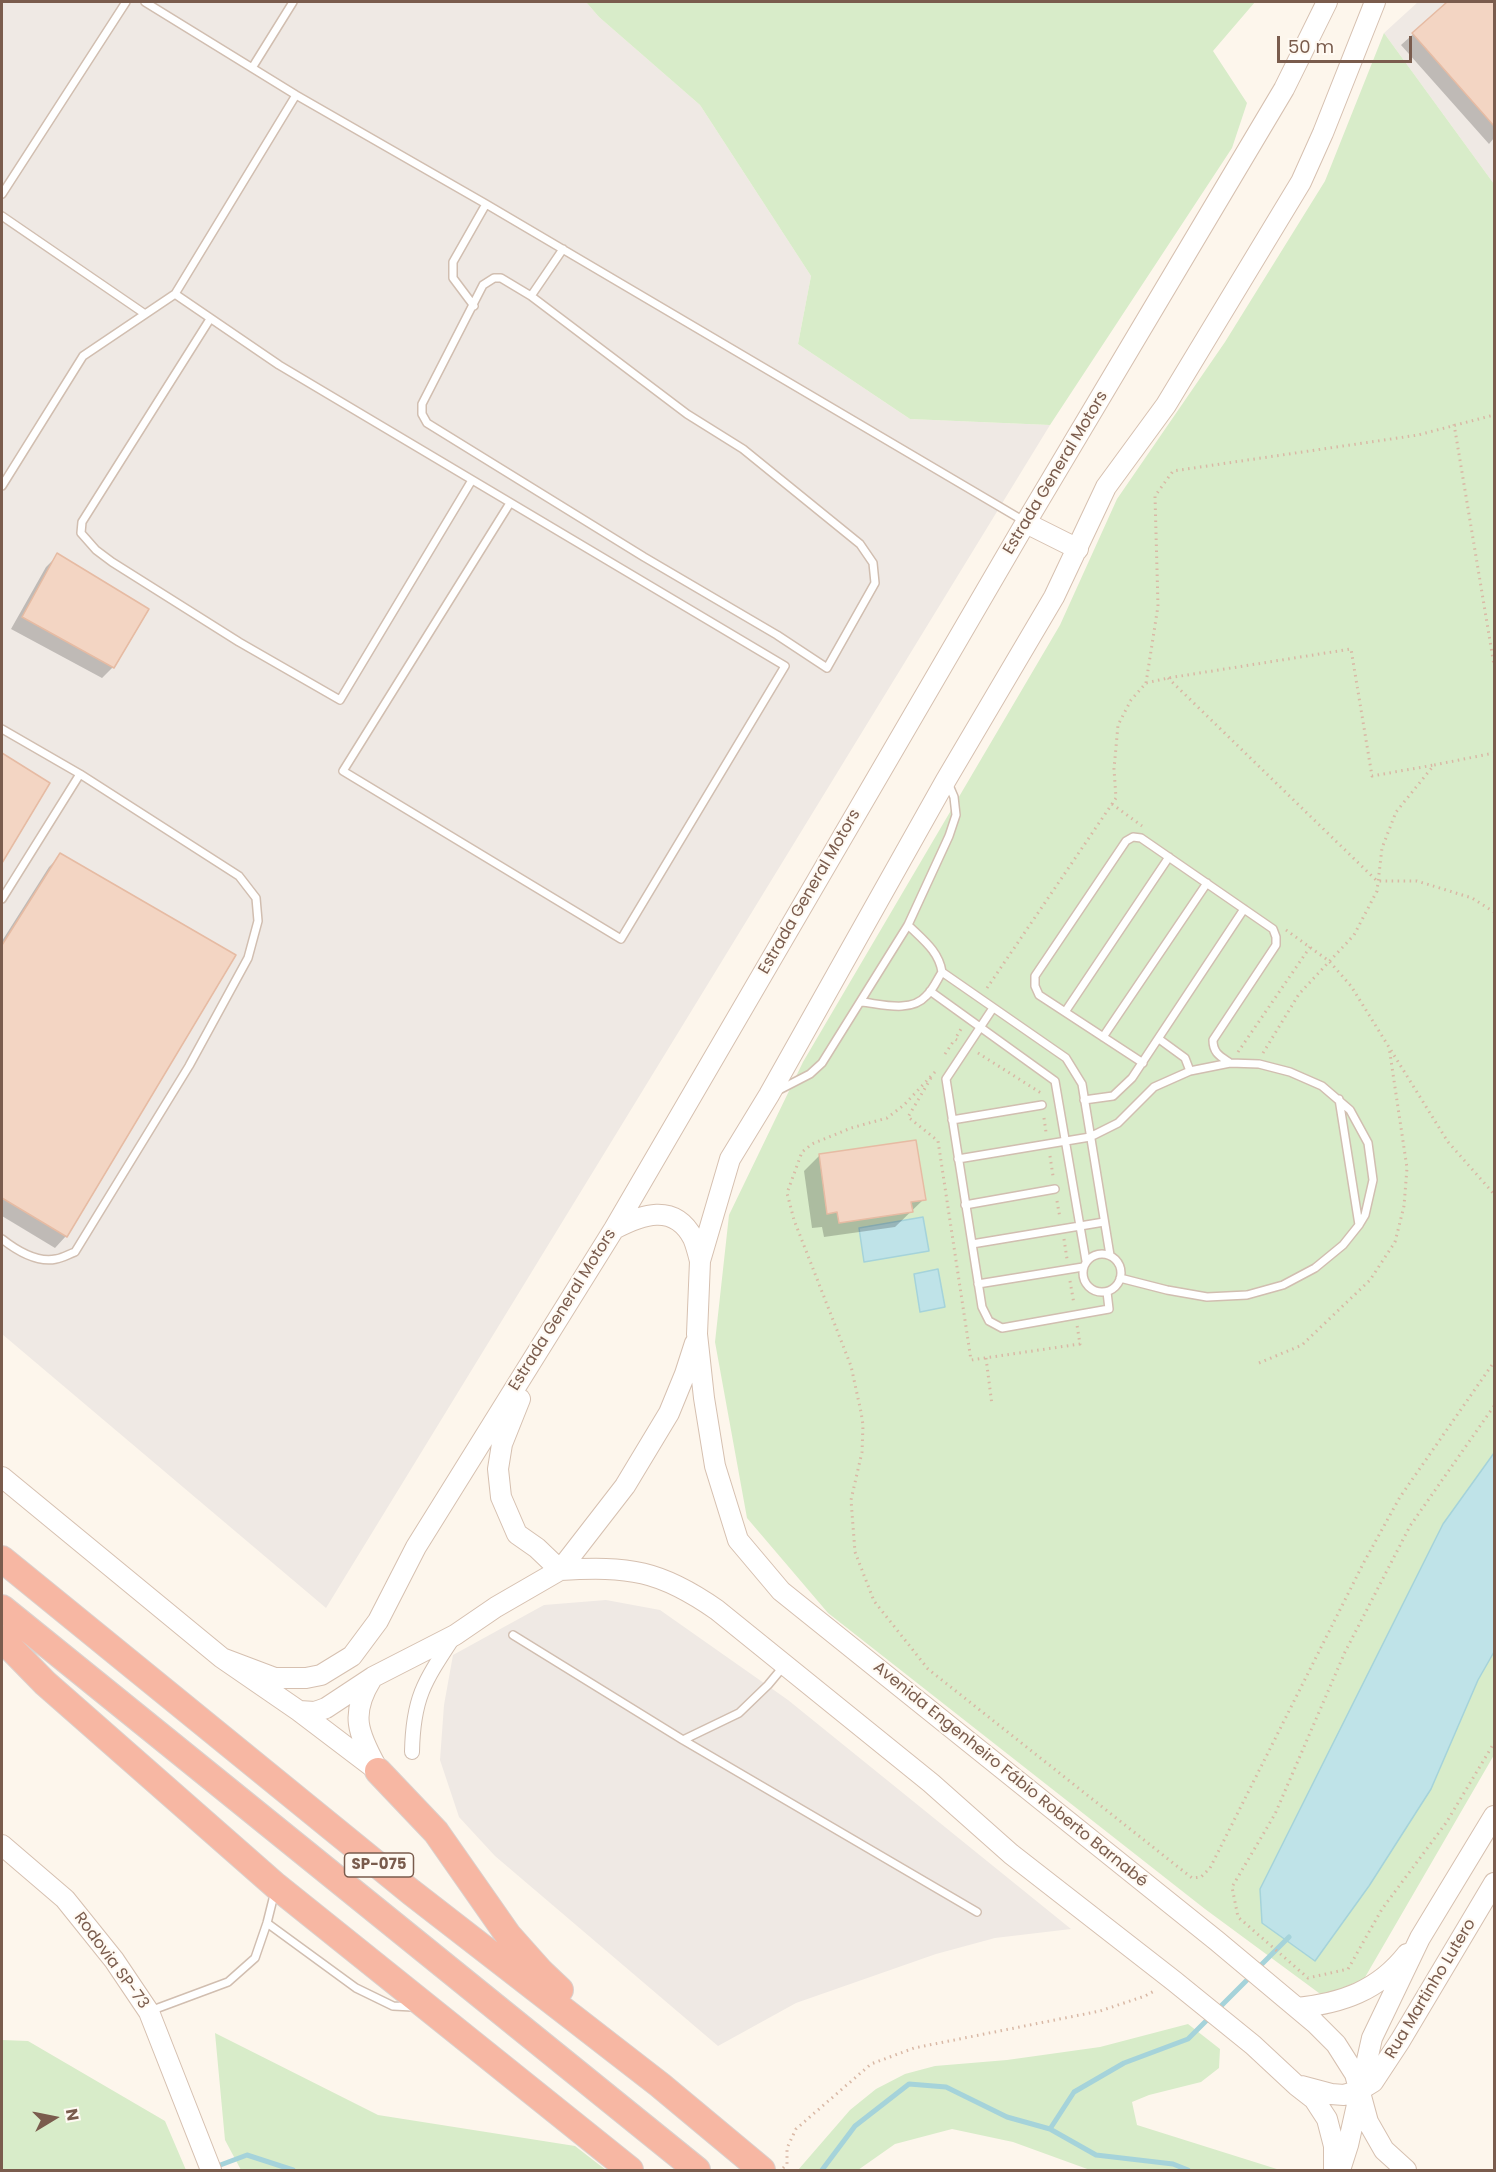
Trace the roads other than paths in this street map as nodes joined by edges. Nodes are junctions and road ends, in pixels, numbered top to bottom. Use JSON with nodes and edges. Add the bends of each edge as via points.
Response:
{"nodes":[{"id":1,"x":126,"y":2,"type":"edge"},
{"id":2,"x":145,"y":2,"type":"edge"},
{"id":3,"x":293,"y":2,"type":"edge"},
{"id":4,"x":1327,"y":2,"type":"edge"},
{"id":5,"x":1375,"y":2,"type":"edge"},
{"id":6,"x":252,"y":68,"type":"junction"},
{"id":7,"x":296,"y":95,"type":"junction"},
{"id":8,"x":2,"y":194,"type":"edge"},
{"id":9,"x":486,"y":204,"type":"junction"},
{"id":10,"x":2,"y":216,"type":"edge"},
{"id":11,"x":563,"y":249,"type":"junction"},
{"id":12,"x":176,"y":294,"type":"junction"},
{"id":13,"x":531,"y":296,"type":"junction"},
{"id":14,"x":474,"y":306,"type":"junction"},
{"id":15,"x":145,"y":314,"type":"junction"},
{"id":16,"x":210,"y":320,"type":"junction"},
{"id":17,"x":472,"y":480,"type":"junction"},
{"id":18,"x":2,"y":486,"type":"edge"},
{"id":19,"x":510,"y":503,"type":"junction"},
{"id":20,"x":1026,"y":523,"type":"junction"},
{"id":21,"x":1078,"y":549,"type":"junction"},
{"id":22,"x":2,"y":729,"type":"edge"},
{"id":23,"x":81,"y":774,"type":"junction"},
{"id":24,"x":946,"y":780,"type":"junction"},
{"id":25,"x":1169,"y":857,"type":"junction"},
{"id":26,"x":1207,"y":883,"type":"junction"},
{"id":27,"x":2,"y":899,"type":"edge"},
{"id":28,"x":1244,"y":909,"type":"junction"},
{"id":29,"x":908,"y":925,"type":"junction"},
{"id":30,"x":942,"y":972,"type":"junction"},
{"id":31,"x":930,"y":991,"type":"junction"},
{"id":32,"x":862,"y":1002,"type":"junction"},
{"id":33,"x":993,"y":1008,"type":"junction"},
{"id":34,"x":1065,"y":1012,"type":"junction"},
{"id":35,"x":980,"y":1027,"type":"junction"},
{"id":36,"x":1103,"y":1037,"type":"junction"},
{"id":37,"x":1159,"y":1039,"type":"junction"},
{"id":38,"x":1143,"y":1063,"type":"junction"},
{"id":39,"x":1230,"y":1063,"type":"junction"},
{"id":40,"x":1190,"y":1071,"type":"junction"},
{"id":41,"x":769,"y":1095,"type":"junction"},
{"id":42,"x":1339,"y":1099,"type":"junction"},
{"id":43,"x":1084,"y":1100,"type":"junction"},
{"id":44,"x":1042,"y":1105,"type":"dead end"},
{"id":45,"x":952,"y":1119,"type":"junction"},
{"id":46,"x":1090,"y":1137,"type":"junction"},
{"id":47,"x":1065,"y":1142,"type":"junction"},
{"id":48,"x":958,"y":1159,"type":"junction"},
{"id":49,"x":1055,"y":1190,"type":"dead end"},
{"id":50,"x":966,"y":1205,"type":"junction"},
{"id":51,"x":1104,"y":1222,"type":"junction"},
{"id":52,"x":1080,"y":1226,"type":"junction"},
{"id":53,"x":1359,"y":1226,"type":"junction"},
{"id":54,"x":614,"y":1229,"type":"junction"},
{"id":55,"x":2,"y":1239,"type":"edge"},
{"id":56,"x":972,"y":1244,"type":"junction"},
{"id":57,"x":1110,"y":1255,"type":"junction"},
{"id":58,"x":700,"y":1261,"type":"junction"},
{"id":59,"x":1084,"y":1264,"type":"junction"},
{"id":60,"x":1120,"y":1278,"type":"junction"},
{"id":61,"x":978,"y":1284,"type":"junction"},
{"id":62,"x":1107,"y":1292,"type":"junction"},
{"id":63,"x":551,"y":1328,"type":"junction"},
{"id":64,"x":698,"y":1334,"type":"junction"},
{"id":65,"x":2,"y":1477,"type":"edge"},
{"id":66,"x":2,"y":1559,"type":"edge"},
{"id":67,"x":560,"y":1570,"type":"junction"},
{"id":68,"x":2,"y":1608,"type":"edge"},
{"id":69,"x":455,"y":1635,"type":"junction"},
{"id":70,"x":513,"y":1635,"type":"dead end"},
{"id":71,"x":2,"y":1639,"type":"edge"},
{"id":72,"x":222,"y":1658,"type":"junction"},
{"id":73,"x":785,"y":1665,"type":"junction"},
{"id":74,"x":373,"y":1677,"type":"junction"},
{"id":75,"x":299,"y":1712,"type":"junction"},
{"id":76,"x":683,"y":1740,"type":"junction"},
{"id":77,"x":412,"y":1752,"type":"dead end"},
{"id":78,"x":378,"y":1771,"type":"junction"},
{"id":79,"x":1494,"y":1816,"type":"edge"},
{"id":80,"x":2,"y":1845,"type":"edge"},
{"id":81,"x":1494,"y":1883,"type":"edge"},
{"id":82,"x":276,"y":1886,"type":"junction"},
{"id":83,"x":977,"y":1912,"type":"dead end"},
{"id":84,"x":267,"y":1923,"type":"junction"},
{"id":85,"x":1420,"y":1938,"type":"junction"},
{"id":86,"x":1293,"y":2004,"type":"junction"},
{"id":87,"x":430,"y":2009,"type":"junction"},
{"id":88,"x":149,"y":2012,"type":"junction"},
{"id":89,"x":660,"y":2085,"type":"junction"},
{"id":90,"x":1296,"y":2085,"type":"junction"},
{"id":91,"x":1360,"y":2090,"type":"junction"},
{"id":92,"x":211,"y":2170,"type":"edge"},
{"id":93,"x":630,"y":2170,"type":"edge"},
{"id":94,"x":697,"y":2170,"type":"edge"},
{"id":95,"x":768,"y":2170,"type":"edge"},
{"id":96,"x":1335,"y":2170,"type":"edge"},
{"id":97,"x":1340,"y":2170,"type":"edge"},
{"id":98,"x":1406,"y":2170,"type":"edge"}],
"edges":[{"from":1,"to":8,"type":"lane"},
{"from":2,"to":6,"type":"lane"},
{"from":3,"to":6,"type":"lane"},
{"from":4,"to":20,"type":"main road","name":"Estrada General Motors","via":[[1284,89]]},
{"from":5,"to":21,"type":"main road","via":[[1301,182],[1166,405],[1106,487]]},
{"from":6,"to":7,"type":"lane"},
{"from":7,"to":9,"type":"lane"},
{"from":7,"to":12,"type":"lane"},
{"from":9,"to":11,"type":"lane"},
{"from":9,"to":14,"type":"lane","via":[[453,262],[453,279]]},
{"from":10,"to":15,"type":"lane"},
{"from":11,"to":13,"type":"lane"},
{"from":11,"to":20,"type":"lane"},
{"from":12,"to":15,"type":"lane"},
{"from":12,"to":16,"type":"lane"},
{"from":13,"to":14,"type":"lane","via":[[501,278],[494,278],[483,285]]},
{"from":13,"to":14,"type":"lane","via":[[687,414],[743,449],[860,544],[873,563],[875,583],[827,668],[427,423],[422,404]]},
{"from":15,"to":18,"type":"lane","via":[[83,356]]},
{"from":16,"to":17,"type":"lane"},
{"from":16,"to":17,"type":"lane","via":[[82,522],[81,533],[112,562],[239,642],[340,700]]},
{"from":17,"to":19,"type":"lane"},
{"from":19,"to":19,"type":"lane","via":[[784,666],[621,939],[343,771]]},
{"from":20,"to":21,"type":"main road"},
{"from":20,"to":54,"type":"main road","name":"Estrada General Motors"},
{"from":21,"to":24,"type":"main road"},
{"from":22,"to":23,"type":"lane"},
{"from":23,"to":27,"type":"lane"},
{"from":23,"to":55,"type":"lane","via":[[239,876],[256,898],[258,921],[248,958],[195,1056],[75,1252],[55,1260],[38,1258],[16,1251]]},
{"from":24,"to":29,"type":"lane","via":[[954,797],[956,815]]},
{"from":24,"to":41,"type":"main road"},
{"from":25,"to":26,"type":"lane"},
{"from":25,"to":34,"type":"lane"},
{"from":25,"to":34,"type":"lane","via":[[1141,838],[1126,841],[1035,976],[1039,994]]},
{"from":26,"to":28,"type":"lane"},
{"from":26,"to":36,"type":"lane"},
{"from":28,"to":37,"type":"lane"},
{"from":28,"to":39,"type":"lane","via":[[1273,928],[1276,945],[1213,1040],[1216,1054]]},
{"from":29,"to":30,"type":"lane","via":[[931,947]]},
{"from":29,"to":32,"type":"lane"},
{"from":30,"to":31,"type":"lane"},
{"from":30,"to":33,"type":"lane"},
{"from":31,"to":32,"type":"lane","via":[[916,1004],[904,1006]]},
{"from":31,"to":35,"type":"lane"},
{"from":32,"to":41,"type":"lane","via":[[822,1063],[810,1074]]},
{"from":33,"to":35,"type":"lane"},
{"from":33,"to":43,"type":"lane","via":[[1066,1058],[1082,1084]]},
{"from":34,"to":36,"type":"lane"},
{"from":35,"to":45,"type":"lane","via":[[946,1079]]},
{"from":35,"to":47,"type":"lane","via":[[1055,1081]]},
{"from":36,"to":38,"type":"lane"},
{"from":37,"to":38,"type":"lane"},
{"from":37,"to":40,"type":"lane","via":[[1185,1058]]},
{"from":38,"to":43,"type":"lane","via":[[1113,1096]]},
{"from":39,"to":40,"type":"lane"},
{"from":39,"to":42,"type":"lane","via":[[1259,1064],[1301,1076]]},
{"from":40,"to":46,"type":"lane","via":[[1154,1087],[1118,1123]]},
{"from":41,"to":58,"type":"main road","via":[[730,1159]]},
{"from":42,"to":53,"type":"lane"},
{"from":42,"to":53,"type":"lane","via":[[1350,1110],[1368,1143],[1373,1180]]},
{"from":43,"to":46,"type":"lane"},
{"from":44,"to":45,"type":"lane"},
{"from":45,"to":48,"type":"lane"},
{"from":46,"to":47,"type":"lane"},
{"from":46,"to":51,"type":"lane"},
{"from":47,"to":48,"type":"lane"},
{"from":47,"to":52,"type":"lane"},
{"from":48,"to":50,"type":"lane"},
{"from":49,"to":50,"type":"lane"},
{"from":50,"to":56,"type":"lane"},
{"from":51,"to":52,"type":"lane"},
{"from":51,"to":57,"type":"lane"},
{"from":52,"to":56,"type":"lane"},
{"from":52,"to":59,"type":"lane"},
{"from":53,"to":60,"type":"lane","via":[[1315,1268],[1283,1285],[1247,1295],[1207,1297]]},
{"from":54,"to":58,"type":"main road","via":[[652,1214],[667,1215],[687,1229]]},
{"from":54,"to":63,"type":"main road","name":"Estrada General Motors"},
{"from":56,"to":61,"type":"lane"},
{"from":57,"to":59,"type":"lane","via":[[1096,1254]]},
{"from":57,"to":60,"type":"lane","via":[[1119,1264]]},
{"from":58,"to":64,"type":"main road"},
{"from":59,"to":61,"type":"lane"},
{"from":59,"to":62,"type":"lane","via":[[1082,1274],[1088,1286]]},
{"from":60,"to":62,"type":"lane"},
{"from":61,"to":62,"type":"lane","via":[[989,1321],[1002,1328],[1109,1309]]},
{"from":63,"to":67,"type":"main road","via":[[510,1421],[498,1468],[501,1497],[517,1534]]},
{"from":63,"to":72,"type":"main road","name":"Estrada General Motors","via":[[416,1547],[378,1621],[352,1656],[321,1675],[306,1678],[275,1678]]},
{"from":64,"to":67,"type":"main road","via":[[669,1413],[625,1486]]},
{"from":64,"to":86,"type":"main road","name":"Avenida Engenheiro Fábio Roberto Barnabé","via":[[715,1466],[738,1540],[781,1591]]},
{"from":65,"to":72,"type":"main road"},
{"from":66,"to":89,"type":"highway","number":"SP-075","via":[[411,1892]]},
{"from":67,"to":69,"type":"main road"},
{"from":67,"to":73,"type":"main road","via":[[601,1568],[661,1578],[717,1610]]},
{"from":68,"to":94,"type":"highway","number":"SP-075"},
{"from":69,"to":74,"type":"main road"},
{"from":69,"to":77,"type":"street","via":[[418,1697]]},
{"from":70,"to":76,"type":"lane"},
{"from":71,"to":82,"type":"highway","via":[[45,1683]]},
{"from":72,"to":75,"type":"main road"},
{"from":73,"to":76,"type":"lane","via":[[739,1713]]},
{"from":73,"to":90,"type":"main road"},
{"from":74,"to":75,"type":"main road","via":[[326,1708]]},
{"from":74,"to":78,"type":"main road","via":[[361,1695],[357,1717],[358,1729]]},
{"from":75,"to":78,"type":"main road"},
{"from":76,"to":83,"type":"lane"},
{"from":78,"to":89,"type":"highway","via":[[436,1832],[508,1935],[541,1972]]},
{"from":79,"to":85,"type":"main road"},
{"from":80,"to":88,"type":"main road","name":"Rodovia SP-73","via":[[65,1899]]},
{"from":81,"to":91,"type":"main road","name":"Rua Martinho Lutero","via":[[1383,2068],[1373,2082]]},
{"from":82,"to":84,"type":"lane"},
{"from":82,"to":87,"type":"highway"},
{"from":84,"to":87,"type":"lane","via":[[356,1988],[393,2006]]},
{"from":84,"to":88,"type":"lane","via":[[255,1958],[228,1982]]},
{"from":85,"to":86,"type":"main road","via":[[1402,1961],[1353,1997],[1321,2006]]},
{"from":85,"to":91,"type":"main road","via":[[1372,2038]]},
{"from":86,"to":91,"type":"main road","name":"Avenida Engenheiro Fábio Roberto Barnabé","via":[[1336,2044]]},
{"from":87,"to":93,"type":"highway"},
{"from":88,"to":92,"type":"main road","name":"Rodovia SP-73"},
{"from":89,"to":95,"type":"highway","number":"SP-075"},
{"from":90,"to":91,"type":"main road","via":[[1331,2094]]},
{"from":90,"to":96,"type":"main road","via":[[1314,2099],[1327,2119]]},
{"from":91,"to":97,"type":"main road"},
{"from":91,"to":98,"type":"main road","name":"Avenida Engenheiro Fábio Roberto Barnabé","via":[[1368,2122],[1384,2150]]}]}
